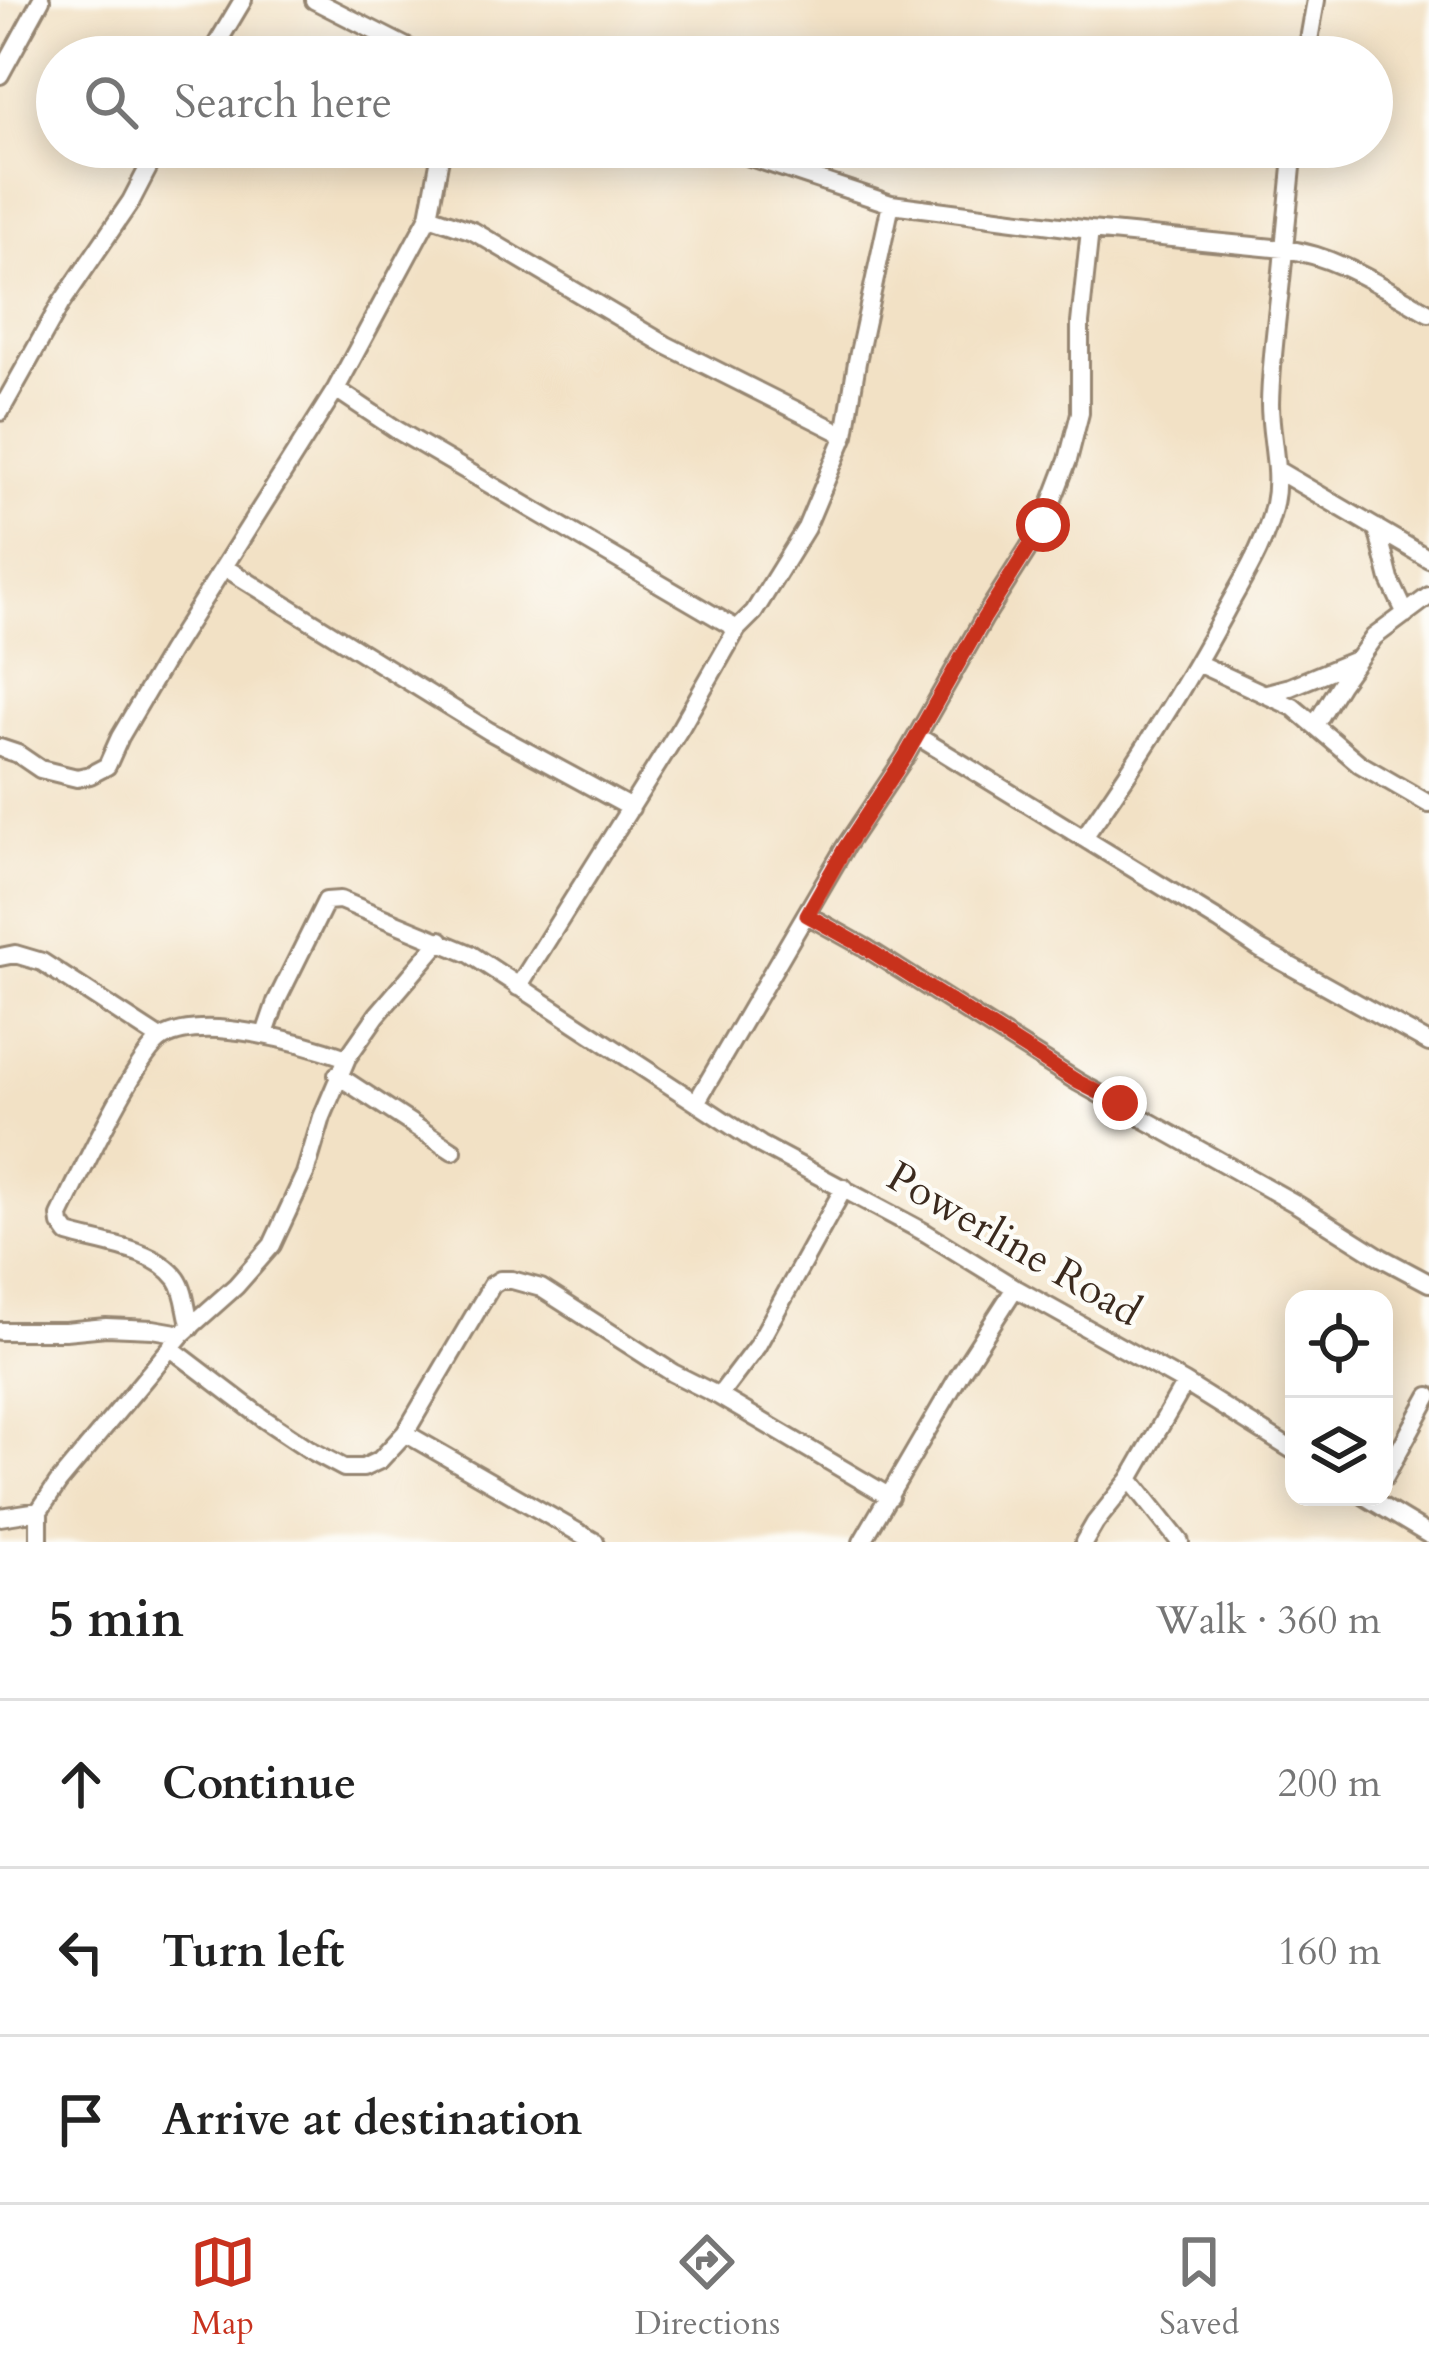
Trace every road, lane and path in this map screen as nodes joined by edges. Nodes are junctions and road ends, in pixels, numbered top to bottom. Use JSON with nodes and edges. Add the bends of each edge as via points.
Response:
{"nodes":[{"id":1,"x":40,"y":0,"type":"edge"},
{"id":2,"x":243,"y":0,"type":"edge"},
{"id":3,"x":314,"y":0,"type":"edge"},
{"id":4,"x":1316,"y":0,"type":"edge"},
{"id":5,"x":222,"y":36,"type":"edge"},
{"id":6,"x":385,"y":36,"type":"edge"},
{"id":7,"x":1310,"y":36,"type":"edge"},
{"id":8,"x":0,"y":75,"type":"edge"},
{"id":9,"x":149,"y":168,"type":"edge"},
{"id":10,"x":438,"y":168,"type":"edge"},
{"id":11,"x":783,"y":168,"type":"edge"},
{"id":12,"x":1292,"y":168,"type":"edge"},
{"id":13,"x":891,"y":204,"type":"junction"},
{"id":14,"x":429,"y":216,"type":"junction"},
{"id":15,"x":1090,"y":230,"type":"junction"},
{"id":16,"x":1284,"y":248,"type":"junction"},
{"id":17,"x":1429,"y":313,"type":"edge"},
{"id":18,"x":336,"y":389,"type":"junction"},
{"id":19,"x":0,"y":412,"type":"edge"},
{"id":20,"x":845,"y":435,"type":"junction"},
{"id":21,"x":1277,"y":470,"type":"junction"},
{"id":22,"x":1377,"y":528,"type":"junction"},
{"id":23,"x":1429,"y":559,"type":"edge"},
{"id":24,"x":224,"y":567,"type":"junction"},
{"id":25,"x":1429,"y":596,"type":"edge"},
{"id":26,"x":1406,"y":614,"type":"junction"},
{"id":27,"x":737,"y":629,"type":"junction"},
{"id":28,"x":1358,"y":659,"type":"junction"},
{"id":29,"x":1197,"y":662,"type":"junction"},
{"id":30,"x":1266,"y":693,"type":"junction"},
{"id":31,"x":1315,"y":725,"type":"junction"},
{"id":32,"x":917,"y":736,"type":"junction"},
{"id":33,"x":0,"y":748,"type":"edge"},
{"id":34,"x":1429,"y":804,"type":"edge"},
{"id":35,"x":631,"y":808,"type":"junction"},
{"id":36,"x":1084,"y":838,"type":"junction"},
{"id":37,"x":807,"y":915,"type":"junction"},
{"id":38,"x":441,"y":940,"type":"junction"},
{"id":39,"x":0,"y":958,"type":"edge"},
{"id":40,"x":518,"y":987,"type":"junction"},
{"id":41,"x":265,"y":1034,"type":"junction"},
{"id":42,"x":160,"y":1039,"type":"junction"},
{"id":43,"x":1429,"y":1043,"type":"edge"},
{"id":44,"x":347,"y":1058,"type":"junction"},
{"id":45,"x":338,"y":1075,"type":"junction"},
{"id":46,"x":698,"y":1101,"type":"junction"},
{"id":47,"x":453,"y":1151,"type":"dead end"},
{"id":48,"x":844,"y":1188,"type":"junction"},
{"id":49,"x":1429,"y":1283,"type":"edge"},
{"id":50,"x":1015,"y":1288,"type":"junction"},
{"id":51,"x":0,"y":1331,"type":"edge"},
{"id":52,"x":182,"y":1337,"type":"junction"},
{"id":53,"x":1185,"y":1383,"type":"junction"},
{"id":54,"x":719,"y":1396,"type":"junction"},
{"id":55,"x":1429,"y":1396,"type":"edge"},
{"id":56,"x":405,"y":1433,"type":"junction"},
{"id":57,"x":1285,"y":1445,"type":"edge"},
{"id":58,"x":1393,"y":1462,"type":"edge"},
{"id":59,"x":1130,"y":1479,"type":"junction"},
{"id":60,"x":890,"y":1497,"type":"junction"},
{"id":61,"x":1383,"y":1506,"type":"edge"},
{"id":62,"x":39,"y":1511,"type":"junction"},
{"id":63,"x":0,"y":1517,"type":"edge"},
{"id":64,"x":1429,"y":1535,"type":"edge"},
{"id":65,"x":39,"y":1542,"type":"edge"},
{"id":66,"x":595,"y":1542,"type":"edge"},
{"id":67,"x":862,"y":1542,"type":"edge"},
{"id":68,"x":1084,"y":1542,"type":"edge"},
{"id":69,"x":1180,"y":1542,"type":"edge"}],
"edges":[{"from":1,"to":8,"type":"street"},
{"from":2,"to":5,"type":"street"},
{"from":3,"to":6,"type":"street"},
{"from":4,"to":7,"type":"street"},
{"from":9,"to":19,"type":"street"},
{"from":10,"to":14,"type":"street"},
{"from":11,"to":13,"type":"street"},
{"from":12,"to":16,"type":"street"},
{"from":13,"to":15,"type":"street"},
{"from":13,"to":20,"type":"street"},
{"from":14,"to":18,"type":"street"},
{"from":14,"to":20,"type":"street","via":[[472,231],[666,345]]},
{"from":15,"to":16,"type":"street"},
{"from":15,"to":32,"type":"street","via":[[1080,413],[1068,460],[1043,525]]},
{"from":16,"to":17,"type":"street","via":[[1326,260]]},
{"from":16,"to":21,"type":"street","via":[[1270,400]]},
{"from":18,"to":24,"type":"street"},
{"from":18,"to":27,"type":"street"},
{"from":20,"to":27,"type":"street","via":[[806,528]]},
{"from":21,"to":22,"type":"street"},
{"from":21,"to":29,"type":"street","via":[[1267,532]]},
{"from":22,"to":23,"type":"street"},
{"from":22,"to":26,"type":"street"},
{"from":24,"to":33,"type":"street","via":[[106,766],[77,778]]},
{"from":24,"to":35,"type":"street","via":[[489,731]]},
{"from":25,"to":26,"type":"street"},
{"from":26,"to":28,"type":"street"},
{"from":27,"to":35,"type":"street"},
{"from":28,"to":30,"type":"street"},
{"from":28,"to":31,"type":"street"},
{"from":29,"to":30,"type":"street"},
{"from":29,"to":36,"type":"street"},
{"from":30,"to":31,"type":"street"},
{"from":31,"to":34,"type":"street","via":[[1373,773]]},
{"from":32,"to":36,"type":"street"},
{"from":32,"to":37,"type":"street"},
{"from":35,"to":40,"type":"street"},
{"from":36,"to":43,"type":"street"},
{"from":37,"to":46,"type":"street"},
{"from":37,"to":49,"type":"street"},
{"from":38,"to":40,"type":"street","name":"Powerline Road"},
{"from":38,"to":41,"type":"street","name":"Powerline Road","via":[[340,899],[326,901]]},
{"from":38,"to":44,"type":"street"},
{"from":39,"to":42,"type":"street","via":[[42,962]]},
{"from":40,"to":46,"type":"street","name":"Powerline Road"},
{"from":41,"to":42,"type":"street"},
{"from":41,"to":44,"type":"street"},
{"from":42,"to":52,"type":"street","via":[[60,1216],[68,1234],[130,1249],[172,1274],[182,1290]]},
{"from":44,"to":45,"type":"street"},
{"from":45,"to":47,"type":"street"},
{"from":45,"to":52,"type":"street","via":[[272,1244]]},
{"from":46,"to":48,"type":"street","name":"Powerline Road"},
{"from":48,"to":50,"type":"street","name":"Powerline Road"},
{"from":48,"to":54,"type":"street","via":[[757,1346]]},
{"from":50,"to":53,"type":"street","name":"Powerline Road"},
{"from":50,"to":60,"type":"street"},
{"from":51,"to":52,"type":"street","via":[[106,1327]]},
{"from":52,"to":56,"type":"street","via":[[264,1419],[344,1468],[380,1460]]},
{"from":52,"to":62,"type":"street"},
{"from":53,"to":57,"type":"street","name":"Powerline Road"},
{"from":53,"to":59,"type":"street"},
{"from":54,"to":56,"type":"street","via":[[541,1288],[500,1280]]},
{"from":54,"to":60,"type":"street"},
{"from":55,"to":58,"type":"street"},
{"from":56,"to":66,"type":"street"},
{"from":59,"to":68,"type":"street"},
{"from":59,"to":69,"type":"street"},
{"from":60,"to":67,"type":"street"},
{"from":61,"to":64,"type":"street"},
{"from":62,"to":63,"type":"street"},
{"from":62,"to":65,"type":"street"}]}
